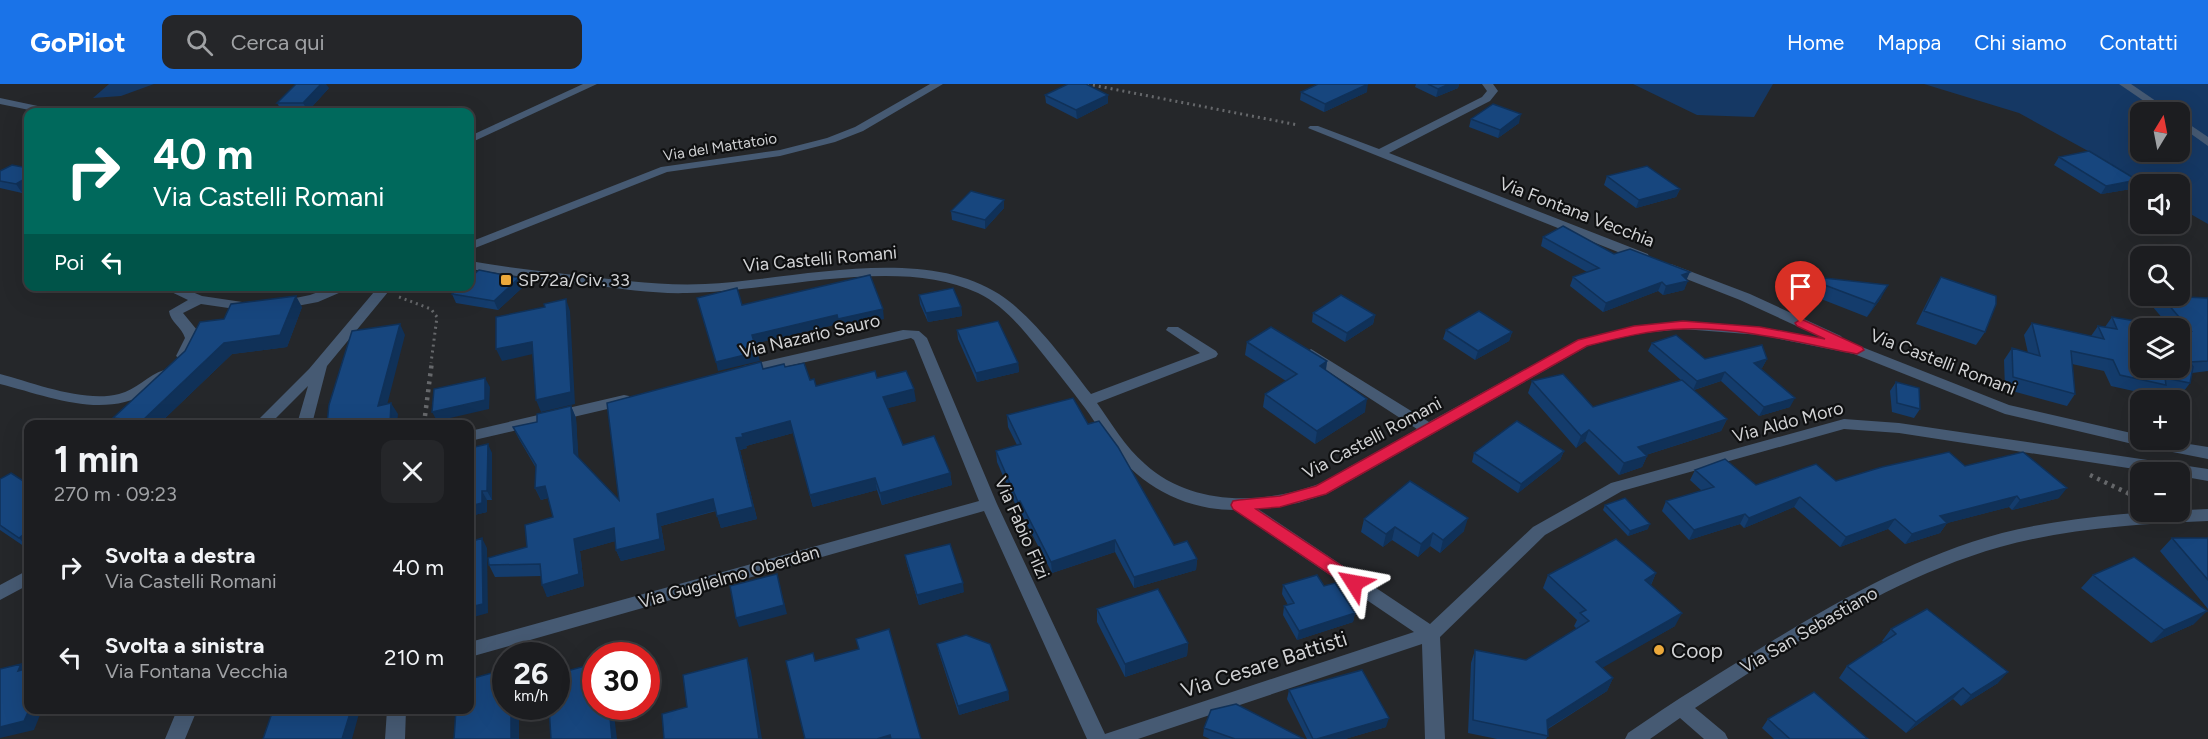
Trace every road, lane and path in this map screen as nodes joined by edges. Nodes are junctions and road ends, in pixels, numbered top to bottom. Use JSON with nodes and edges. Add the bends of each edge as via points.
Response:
{"nodes":[{"id":1,"x":592,"y":84,"type":"edge"},
{"id":2,"x":938,"y":84,"type":"edge"},
{"id":3,"x":1087,"y":84,"type":"edge"},
{"id":4,"x":1487,"y":84,"type":"edge"},
{"id":5,"x":2124,"y":84,"type":"edge"},
{"id":6,"x":0,"y":101,"type":"edge"},
{"id":7,"x":2152,"y":102,"type":"edge"},
{"id":8,"x":32,"y":108,"type":"edge"},
{"id":9,"x":1314,"y":128,"type":"joint"},
{"id":10,"x":2190,"y":128,"type":"edge"},
{"id":11,"x":474,"y":138,"type":"edge"},
{"id":12,"x":2208,"y":142,"type":"edge"},
{"id":13,"x":1379,"y":154,"type":"junction"},
{"id":14,"x":474,"y":244,"type":"edge"},
{"id":15,"x":474,"y":266,"type":"edge"},
{"id":16,"x":177,"y":291,"type":"edge"},
{"id":17,"x":334,"y":291,"type":"edge"},
{"id":18,"x":382,"y":291,"type":"edge"},
{"id":19,"x":389,"y":291,"type":"edge"},
{"id":20,"x":199,"y":300,"type":"junction"},
{"id":21,"x":1173,"y":330,"type":"dead end"},
{"id":22,"x":914,"y":334,"type":"joint"},
{"id":23,"x":1297,"y":345,"type":"edge"},
{"id":24,"x":1857,"y":350,"type":"junction"},
{"id":25,"x":323,"y":361,"type":"junction"},
{"id":26,"x":732,"y":374,"type":"edge"},
{"id":27,"x":0,"y":379,"type":"edge"},
{"id":28,"x":641,"y":396,"type":"edge"},
{"id":29,"x":1088,"y":400,"type":"junction"},
{"id":30,"x":265,"y":420,"type":"edge"},
{"id":31,"x":306,"y":420,"type":"edge"},
{"id":32,"x":424,"y":420,"type":"edge"},
{"id":33,"x":1430,"y":430,"type":"junction"},
{"id":34,"x":474,"y":435,"type":"edge"},
{"id":35,"x":2130,"y":438,"type":"edge"},
{"id":36,"x":2168,"y":450,"type":"edge"},
{"id":37,"x":2190,"y":450,"type":"edge"},
{"id":38,"x":2072,"y":453,"type":"junction"},
{"id":39,"x":2208,"y":453,"type":"edge"},
{"id":40,"x":2208,"y":463,"type":"edge"},
{"id":41,"x":2208,"y":475,"type":"edge"},
{"id":42,"x":2130,"y":494,"type":"edge"},
{"id":43,"x":989,"y":504,"type":"junction"},
{"id":44,"x":1239,"y":505,"type":"junction"},
{"id":45,"x":2208,"y":515,"type":"edge"},
{"id":46,"x":24,"y":579,"type":"edge"},
{"id":47,"x":0,"y":594,"type":"edge"},
{"id":48,"x":1431,"y":634,"type":"junction"},
{"id":49,"x":474,"y":648,"type":"edge"},
{"id":50,"x":1680,"y":707,"type":"junction"},
{"id":51,"x":186,"y":714,"type":"edge"},
{"id":52,"x":397,"y":714,"type":"edge"},
{"id":53,"x":175,"y":739,"type":"edge"},
{"id":54,"x":395,"y":739,"type":"edge"},
{"id":55,"x":1097,"y":739,"type":"edge"},
{"id":56,"x":1112,"y":739,"type":"edge"},
{"id":57,"x":1435,"y":739,"type":"edge"},
{"id":58,"x":1635,"y":739,"type":"edge"},
{"id":59,"x":1718,"y":739,"type":"edge"}],
"edges":[{"from":1,"to":11,"type":"street"},
{"from":2,"to":14,"type":"street","name":"Via del Mattatoio","via":[[853,132],[831,140],[780,153],[665,170]]},
{"from":3,"to":9,"type":"path"},
{"from":4,"to":13,"type":"street","via":[[1493,91],[1490,96]]},
{"from":5,"to":7,"type":"street"},
{"from":6,"to":8,"type":"street"},
{"from":9,"to":13,"type":"street","name":"Via Fontana Vecchia"},
{"from":10,"to":12,"type":"street"},
{"from":13,"to":24,"type":"street","name":"Via Fontana Vecchia","via":[[1745,297]]},
{"from":15,"to":29,"type":"street","name":"Via Castelli Romani","via":[[687,289],[885,271],[948,277],[986,292],[1020,317]]},
{"from":16,"to":20,"type":"street"},
{"from":17,"to":20,"type":"street","via":[[302,302],[263,307]]},
{"from":18,"to":25,"type":"street"},
{"from":19,"to":32,"type":"path","via":[[431,309],[437,317]]},
{"from":20,"to":27,"type":"street","via":[[176,311],[190,330],[189,348],[157,380],[125,397],[82,398]]},
{"from":21,"to":29,"type":"street","via":[[1211,354]]},
{"from":22,"to":26,"type":"street","name":"Via Nazario Sauro"},
{"from":22,"to":43,"type":"street","name":"Via Fabio Filzi","via":[[921,339]]},
{"from":23,"to":33,"type":"street"},
{"from":24,"to":33,"type":"street","name":"Via Castelli Romani","via":[[1760,331],[1683,325],[1634,330],[1583,343]]},
{"from":24,"to":35,"type":"street","name":"Via Castelli Romani","via":[[2005,409]]},
{"from":25,"to":30,"type":"street"},
{"from":25,"to":31,"type":"street"},
{"from":28,"to":34,"type":"street"},
{"from":29,"to":44,"type":"street","name":"Via Castelli Romani","via":[[1138,467],[1154,480],[1192,498]]},
{"from":33,"to":44,"type":"street","name":"Via Castelli Romani","via":[[1321,490],[1294,499]]},
{"from":36,"to":40,"type":"street"},
{"from":37,"to":39,"type":"street"},
{"from":38,"to":41,"type":"street","name":"Via Aldo Moro"},
{"from":38,"to":42,"type":"path","via":[[2089,475]]},
{"from":38,"to":48,"type":"street","name":"Via Aldo Moro","via":[[1844,424],[1617,487],[1539,531]]},
{"from":43,"to":49,"type":"street","name":"Via Guglielmo Oberdan"},
{"from":43,"to":55,"type":"street","name":"Via Fabio Filzi"},
{"from":44,"to":48,"type":"street"},
{"from":45,"to":50,"type":"street","name":"Via San Sebastiano","via":[[2083,524],[2000,540],[1931,565],[1849,603]]},
{"from":46,"to":47,"type":"street"},
{"from":48,"to":56,"type":"street","name":"Via Cesare Battisti"},
{"from":48,"to":57,"type":"street"},
{"from":50,"to":58,"type":"street","name":"Via San Sebastiano"},
{"from":50,"to":59,"type":"street"},
{"from":51,"to":53,"type":"street"},
{"from":52,"to":54,"type":"street"}]}
